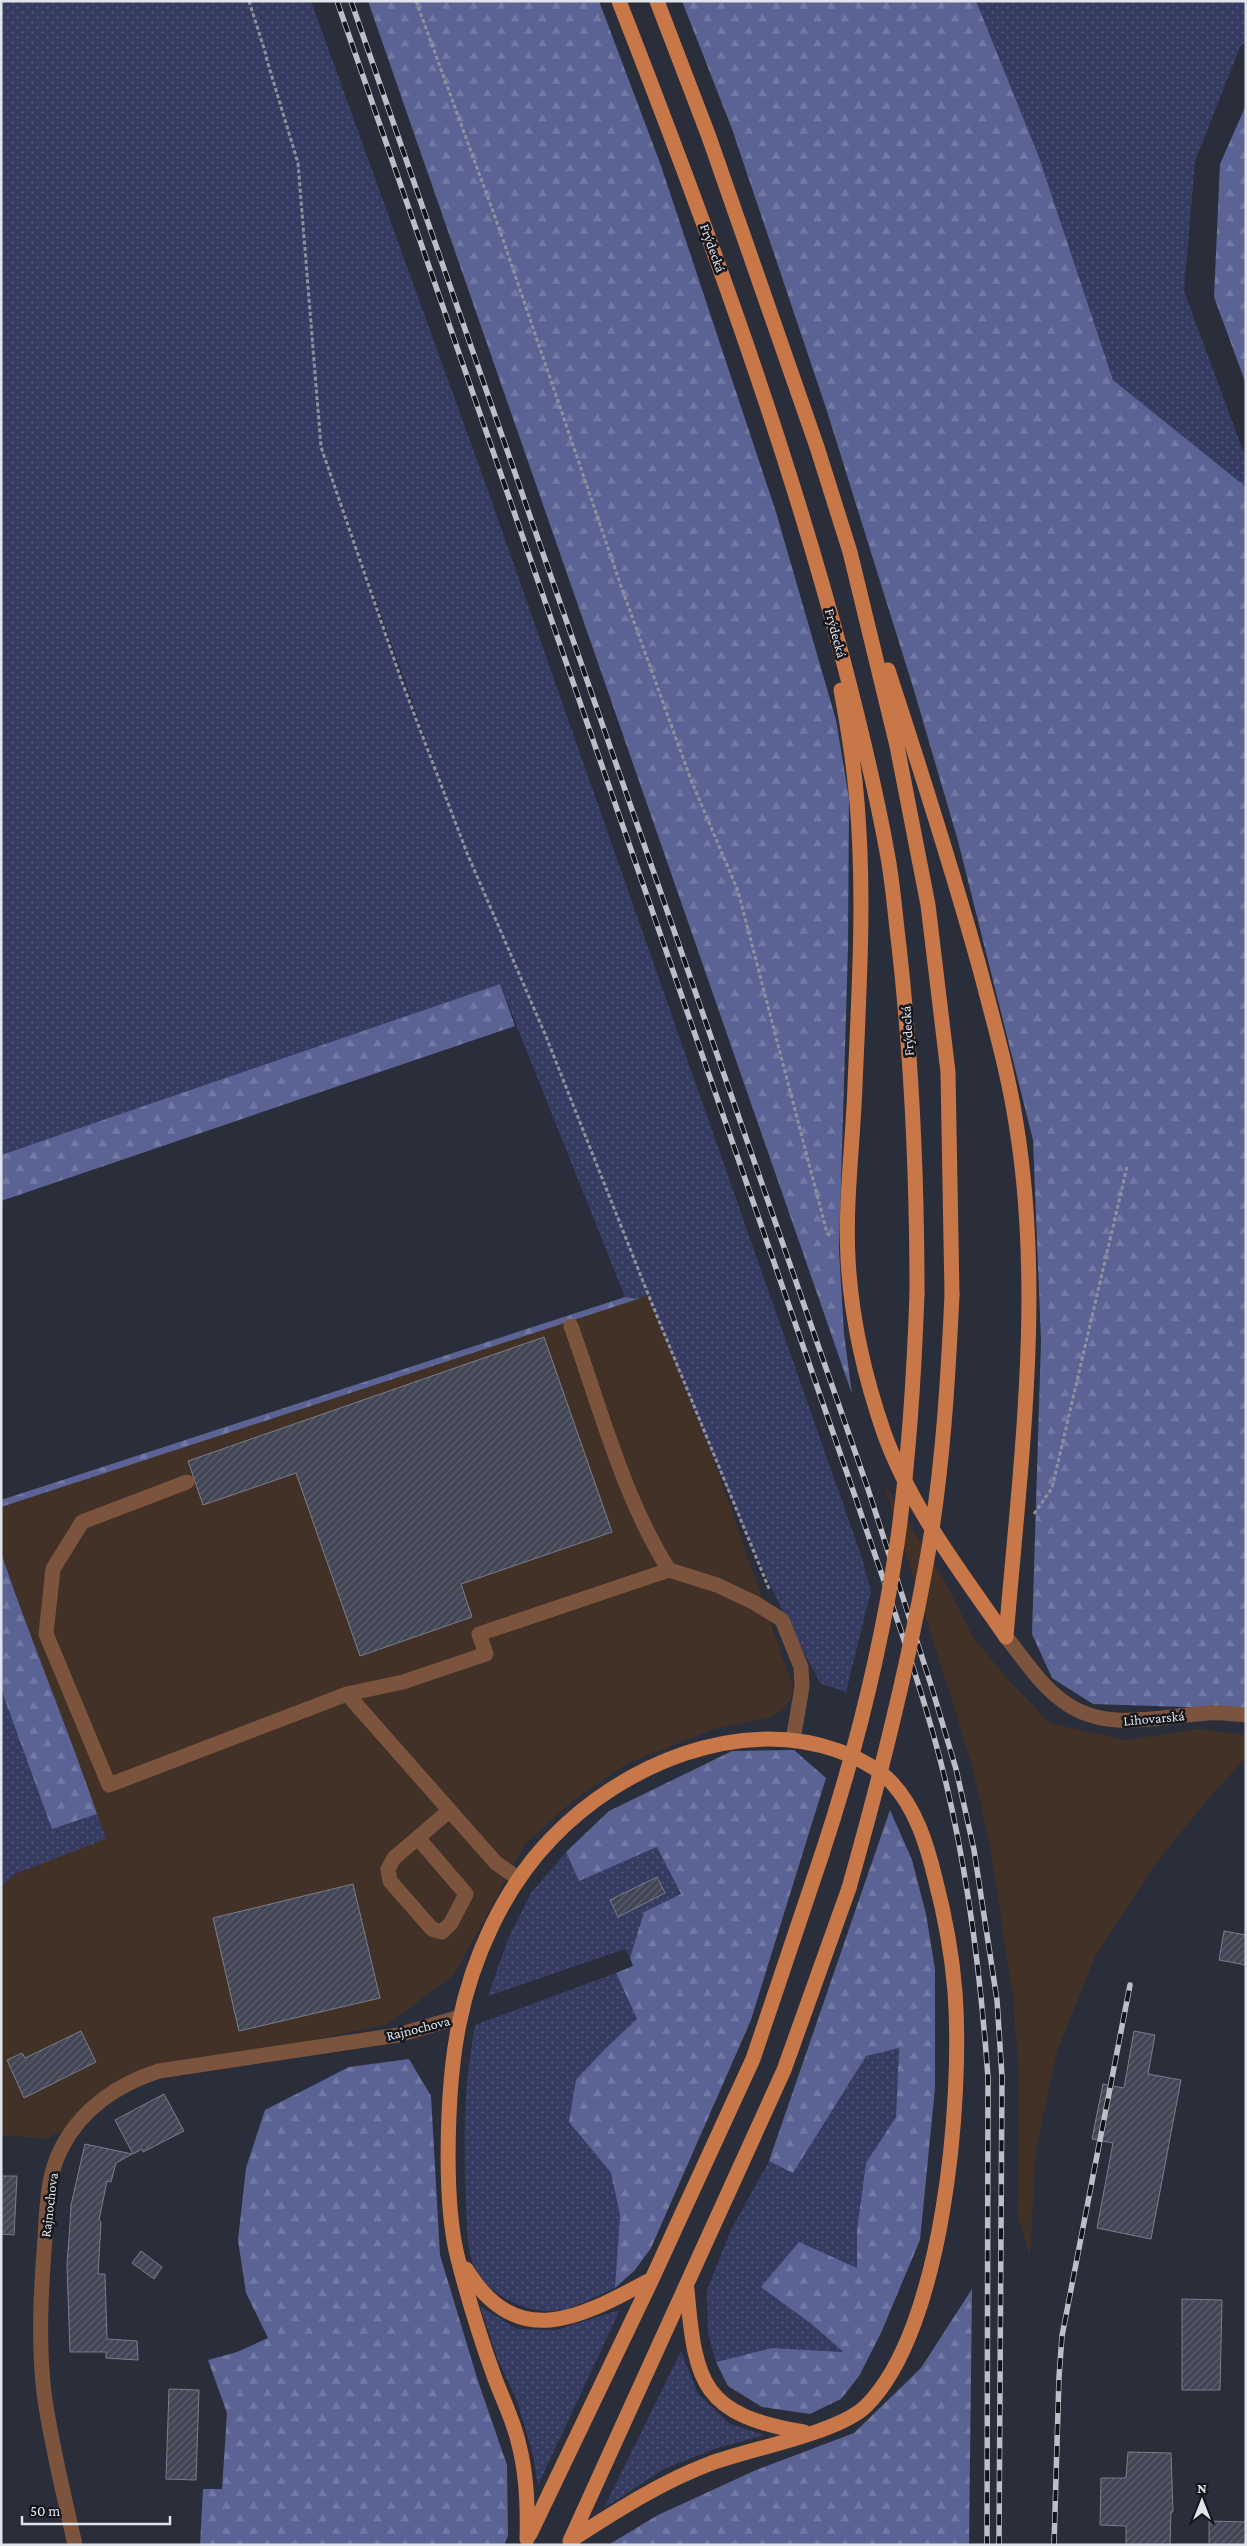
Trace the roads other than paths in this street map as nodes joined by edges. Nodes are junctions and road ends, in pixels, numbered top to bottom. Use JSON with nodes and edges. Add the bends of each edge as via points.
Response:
{"nodes":[{"id":1,"x":619,"y":1,"type":"edge"},
{"id":2,"x":657,"y":1,"type":"edge"},
{"id":3,"x":850,"y":552,"type":"junction"},
{"id":4,"x":819,"y":570,"type":"junction"},
{"id":5,"x":571,"y":1326,"type":"dead end"},
{"id":6,"x":187,"y":1482,"type":"dead end"},
{"id":7,"x":669,"y":1570,"type":"junction"},
{"id":8,"x":1006,"y":1637,"type":"junction"},
{"id":9,"x":347,"y":1694,"type":"junction"},
{"id":10,"x":1246,"y":1715,"type":"edge"},
{"id":11,"x":793,"y":1740,"type":"junction"},
{"id":12,"x":449,"y":1811,"type":"junction"},
{"id":13,"x":418,"y":1838,"type":"junction"},
{"id":14,"x":519,"y":1879,"type":"junction"},
{"id":15,"x":460,"y":2017,"type":"junction"},
{"id":16,"x":456,"y":2252,"type":"junction"},
{"id":17,"x":652,"y":2280,"type":"junction"},
{"id":18,"x":687,"y":2287,"type":"junction"},
{"id":19,"x":808,"y":2433,"type":"junction"},
{"id":20,"x":526,"y":2542,"type":"edge"},
{"id":21,"x":569,"y":2542,"type":"edge"},
{"id":22,"x":75,"y":2545,"type":"edge"}],
"edges":[{"from":1,"to":4,"type":"main road","name":"Frýdecká","via":[[730,296]]},
{"from":2,"to":3,"type":"main road","via":[[783,344]]},
{"from":3,"to":8,"type":"main road","via":[[955,877],[1000,1047],[1016,1124],[1025,1204],[1029,1301],[1026,1401]]},
{"from":3,"to":18,"type":"main road","bridge":true,"via":[[897,746],[928,905],[948,1072],[952,1295],[944,1424],[929,1547],[892,1732],[849,1888],[784,2070]]},
{"from":4,"to":8,"type":"main road","via":[[848,727],[858,803],[861,906],[849,1279],[869,1384],[894,1459],[925,1518]]},
{"from":4,"to":17,"type":"main road","name":"Frýdecká","bridge":true,"via":[[866,750],[888,855],[904,991],[916,1169],[917,1294],[910,1421],[897,1546],[858,1730],[822,1854],[753,2059]]},
{"from":5,"to":7,"type":"street","via":[[636,1508]]},
{"from":6,"to":9,"type":"street","via":[[82,1522],[53,1569],[46,1634],[109,1785]]},
{"from":7,"to":9,"type":"street","via":[[479,1634],[486,1654],[403,1682]]},
{"from":7,"to":11,"type":"street","via":[[717,1585],[756,1603],[782,1620],[801,1667],[802,1687]]},
{"from":8,"to":10,"type":"street","name":"Lihovarská","via":[[1052,1692],[1090,1715],[1118,1721],[1211,1713]]},
{"from":9,"to":12,"type":"street"},
{"from":11,"to":14,"type":"main road","via":[[758,1739],[712,1745],[682,1755],[620,1784],[553,1836]]},
{"from":11,"to":19,"type":"main road","via":[[829,1748],[867,1764],[892,1784],[910,1809],[922,1834],[941,1901],[954,1986],[956,2034],[954,2102],[946,2183],[935,2244],[914,2323],[895,2365],[866,2406],[852,2416]]},
{"from":12,"to":13,"type":"street"},
{"from":12,"to":14,"type":"street","via":[[496,1863]]},
{"from":13,"to":13,"type":"street","via":[[466,1894],[451,1923],[442,1932],[432,1929],[388,1877],[390,1862]]},
{"from":14,"to":15,"type":"main road","via":[[490,1934]]},
{"from":15,"to":16,"type":"main road","via":[[449,2149]]},
{"from":15,"to":22,"type":"street","name":"Rajnochova","via":[[398,2035],[159,2071],[119,2088],[97,2104],[74,2128],[56,2160],[48,2198],[40,2325],[44,2392]]},
{"from":16,"to":17,"type":"main road","via":[[476,2284],[493,2303],[509,2313],[536,2321],[561,2320],[581,2314]]},
{"from":16,"to":20,"type":"main road","via":[[492,2371],[518,2436],[526,2476]]},
{"from":17,"to":20,"type":"main road","name":"Frýdecká"},
{"from":18,"to":19,"type":"main road","via":[[694,2351],[703,2380],[711,2392],[721,2403],[743,2417]]},
{"from":18,"to":21,"type":"main road"},
{"from":19,"to":21,"type":"main road","via":[[730,2456],[681,2476],[640,2496]]}]}
